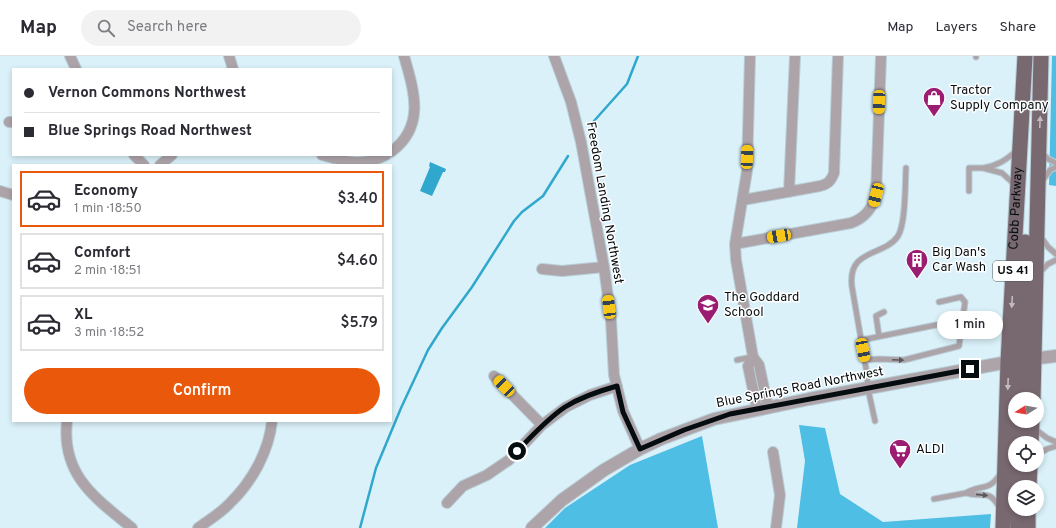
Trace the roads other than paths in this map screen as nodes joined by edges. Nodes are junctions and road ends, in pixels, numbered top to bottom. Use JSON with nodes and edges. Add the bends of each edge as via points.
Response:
{"nodes":[{"id":1,"x":70,"y":56,"type":"edge"},
{"id":2,"x":229,"y":56,"type":"edge"},
{"id":3,"x":404,"y":56,"type":"edge"},
{"id":4,"x":554,"y":56,"type":"edge"},
{"id":5,"x":750,"y":56,"type":"edge"},
{"id":6,"x":795,"y":56,"type":"edge"},
{"id":7,"x":838,"y":56,"type":"edge"},
{"id":8,"x":881,"y":56,"type":"edge"},
{"id":9,"x":1041,"y":56,"type":"edge"},
{"id":10,"x":1024,"y":57,"type":"edge"},
{"id":11,"x":76,"y":68,"type":"edge"},
{"id":12,"x":233,"y":68,"type":"edge"},
{"id":13,"x":1020,"y":146,"type":"junction"},
{"id":14,"x":1039,"y":146,"type":"junction"},
{"id":15,"x":392,"y":151,"type":"edge"},
{"id":16,"x":135,"y":156,"type":"edge"},
{"id":17,"x":171,"y":156,"type":"edge"},
{"id":18,"x":326,"y":156,"type":"edge"},
{"id":19,"x":384,"y":156,"type":"edge"},
{"id":20,"x":1056,"y":162,"type":"edge"},
{"id":21,"x":143,"y":164,"type":"edge"},
{"id":22,"x":161,"y":164,"type":"edge"},
{"id":23,"x":1056,"y":166,"type":"edge"},
{"id":24,"x":906,"y":168,"type":"dead end"},
{"id":25,"x":983,"y":168,"type":"junction"},
{"id":26,"x":1018,"y":185,"type":"junction"},
{"id":27,"x":1038,"y":189,"type":"junction"},
{"id":28,"x":968,"y":190,"type":"dead end"},
{"id":29,"x":0,"y":191,"type":"edge"},
{"id":30,"x":789,"y":192,"type":"junction"},
{"id":31,"x":12,"y":195,"type":"edge"},
{"id":32,"x":743,"y":200,"type":"junction"},
{"id":33,"x":1037,"y":223,"type":"junction"},
{"id":34,"x":735,"y":244,"type":"junction"},
{"id":35,"x":1056,"y":254,"type":"edge"},
{"id":36,"x":1056,"y":260,"type":"edge"},
{"id":37,"x":604,"y":267,"type":"junction"},
{"id":38,"x":542,"y":269,"type":"dead end"},
{"id":39,"x":1036,"y":278,"type":"junction"},
{"id":40,"x":939,"y":302,"type":"dead end"},
{"id":41,"x":884,"y":312,"type":"dead end"},
{"id":42,"x":941,"y":324,"type":"dead end"},
{"id":43,"x":879,"y":336,"type":"junction"},
{"id":44,"x":862,"y":340,"type":"junction"},
{"id":45,"x":1056,"y":356,"type":"edge"},
{"id":46,"x":753,"y":357,"type":"junction"},
{"id":47,"x":737,"y":360,"type":"dead end"},
{"id":48,"x":865,"y":360,"type":"junction"},
{"id":49,"x":1021,"y":360,"type":"junction"},
{"id":50,"x":494,"y":376,"type":"dead end"},
{"id":51,"x":617,"y":386,"type":"junction"},
{"id":52,"x":868,"y":389,"type":"junction"},
{"id":53,"x":1020,"y":392,"type":"edge"},
{"id":54,"x":1030,"y":392,"type":"edge"},
{"id":55,"x":762,"y":408,"type":"junction"},
{"id":56,"x":875,"y":421,"type":"dead end"},
{"id":57,"x":67,"y":422,"type":"edge"},
{"id":58,"x":272,"y":422,"type":"edge"},
{"id":59,"x":542,"y":425,"type":"junction"},
{"id":60,"x":1034,"y":428,"type":"edge"},
{"id":61,"x":1014,"y":436,"type":"edge"},
{"id":62,"x":1056,"y":442,"type":"edge"},
{"id":63,"x":1056,"y":446,"type":"edge"},
{"id":64,"x":640,"y":449,"type":"junction"},
{"id":65,"x":1044,"y":451,"type":"edge"},
{"id":66,"x":773,"y":452,"type":"dead end"},
{"id":67,"x":1008,"y":468,"type":"edge"},
{"id":68,"x":1011,"y":472,"type":"edge"},
{"id":69,"x":966,"y":493,"type":"junction"},
{"id":70,"x":934,"y":499,"type":"dead end"},
{"id":71,"x":446,"y":503,"type":"dead end"},
{"id":72,"x":1028,"y":516,"type":"edge"},
{"id":73,"x":1008,"y":517,"type":"edge"},
{"id":74,"x":132,"y":528,"type":"edge"},
{"id":75,"x":198,"y":528,"type":"edge"},
{"id":76,"x":532,"y":528,"type":"edge"},
{"id":77,"x":776,"y":528,"type":"edge"},
{"id":78,"x":1018,"y":528,"type":"edge"},
{"id":79,"x":1028,"y":528,"type":"edge"}],
"edges":[{"from":1,"to":11,"type":"street"},
{"from":2,"to":12,"type":"street"},
{"from":3,"to":15,"type":"street","via":[[414,88],[414,119],[406,136]]},
{"from":4,"to":37,"type":"street","name":"Freedom Landing Northwest","via":[[577,120]]},
{"from":5,"to":32,"type":"street"},
{"from":6,"to":30,"type":"street"},
{"from":7,"to":30,"type":"street","via":[[834,173],[827,184]]},
{"from":8,"to":34,"type":"street","via":[[876,195],[869,211],[864,217],[851,223]]},
{"from":14,"to":9,"type":"main road","name":"Cobb Parkway","number":"US 41","one_way":true},
{"from":10,"to":13,"type":"main road","name":"Cobb Parkway"},
{"from":13,"to":25,"type":"lane","via":[[1002,162]]},
{"from":13,"to":26,"type":"main road","name":"Cobb Parkway"},
{"from":14,"to":20,"type":"lane","via":[[1043,155]]},
{"from":14,"to":27,"type":"main road","name":"Cobb Parkway","number":"US 41"},
{"from":16,"to":21,"type":"street"},
{"from":17,"to":22,"type":"street"},
{"from":18,"to":19,"type":"street","via":[[353,163]]},
{"from":23,"to":27,"type":"lane","via":[[1047,174]]},
{"from":24,"to":44,"type":"lane","via":[[899,234],[893,242],[864,256],[853,271],[851,281]]},
{"from":25,"to":26,"type":"lane","via":[[1002,173]]},
{"from":25,"to":28,"type":"lane","via":[[969,168]]},
{"from":26,"to":49,"type":"main road","name":"Cobb Parkway","one_way":true,"via":[[1024,202],[1025,220]]},
{"from":27,"to":33,"type":"main road","name":"Cobb Parkway","number":"US 41"},
{"from":29,"to":31,"type":"street"},
{"from":30,"to":32,"type":"street"},
{"from":32,"to":34,"type":"street"},
{"from":33,"to":35,"type":"lane","via":[[1044,241]]},
{"from":33,"to":39,"type":"main road","name":"Cobb Parkway","number":"US 41"},
{"from":34,"to":46,"type":"street"},
{"from":36,"to":39,"type":"lane","via":[[1041,270]]},
{"from":37,"to":38,"type":"street","via":[[562,272]]},
{"from":37,"to":51,"type":"street","name":"Freedom Landing Northwest"},
{"from":39,"to":49,"type":"main road","name":"Cobb Parkway","number":"US 41"},
{"from":48,"to":40,"type":"lane","one_way":true,"via":[[904,360],[959,346],[965,302],[961,297]]},
{"from":41,"to":43,"type":"lane","via":[[876,316]]},
{"from":42,"to":43,"type":"lane"},
{"from":43,"to":44,"type":"lane"},
{"from":44,"to":48,"type":"lane"},
{"from":45,"to":49,"type":"street","name":"Blue Springs Road Northwest"},
{"from":46,"to":47,"type":"lane"},
{"from":46,"to":55,"type":"street","via":[[759,365]]},
{"from":48,"to":52,"type":"lane"},
{"from":49,"to":52,"type":"street","name":"Blue Springs Road Northwest"},
{"from":49,"to":53,"type":"main road"},
{"from":49,"to":54,"type":"main road","name":"Cobb Parkway","number":"US 41"},
{"from":49,"to":61,"type":"main road","name":"Cobb Parkway","number":"US 41","one_way":true},
{"from":50,"to":59,"type":"street"},
{"from":51,"to":59,"type":"street","via":[[578,400]]},
{"from":51,"to":64,"type":"street","name":"Freedom Landing Northwest","via":[[623,412]]},
{"from":52,"to":55,"type":"street","name":"Blue Springs Road Northwest"},
{"from":52,"to":56,"type":"lane"},
{"from":55,"to":64,"type":"street","name":"Blue Springs Road Northwest","via":[[714,419]]},
{"from":57,"to":74,"type":"street","via":[[68,446],[75,472],[88,490]]},
{"from":58,"to":75,"type":"street","via":[[263,454],[248,482],[229,504]]},
{"from":59,"to":71,"type":"street","via":[[508,460],[487,475],[463,486]]},
{"from":60,"to":62,"type":"lane"},
{"from":63,"to":65,"type":"lane"},
{"from":64,"to":76,"type":"street","name":"Blue Springs Road Northwest","via":[[576,490]]},
{"from":66,"to":77,"type":"street","via":[[780,495]]},
{"from":67,"to":69,"type":"lane","via":[[987,487]]},
{"from":68,"to":73,"type":"main road","name":"Cobb Parkway","number":"US 41"},
{"from":69,"to":70,"type":"lane"},
{"from":69,"to":73,"type":"lane","one_way":true,"via":[[992,497]]},
{"from":72,"to":79,"type":"main road"},
{"from":73,"to":78,"type":"main road","name":"Cobb Parkway"}]}
